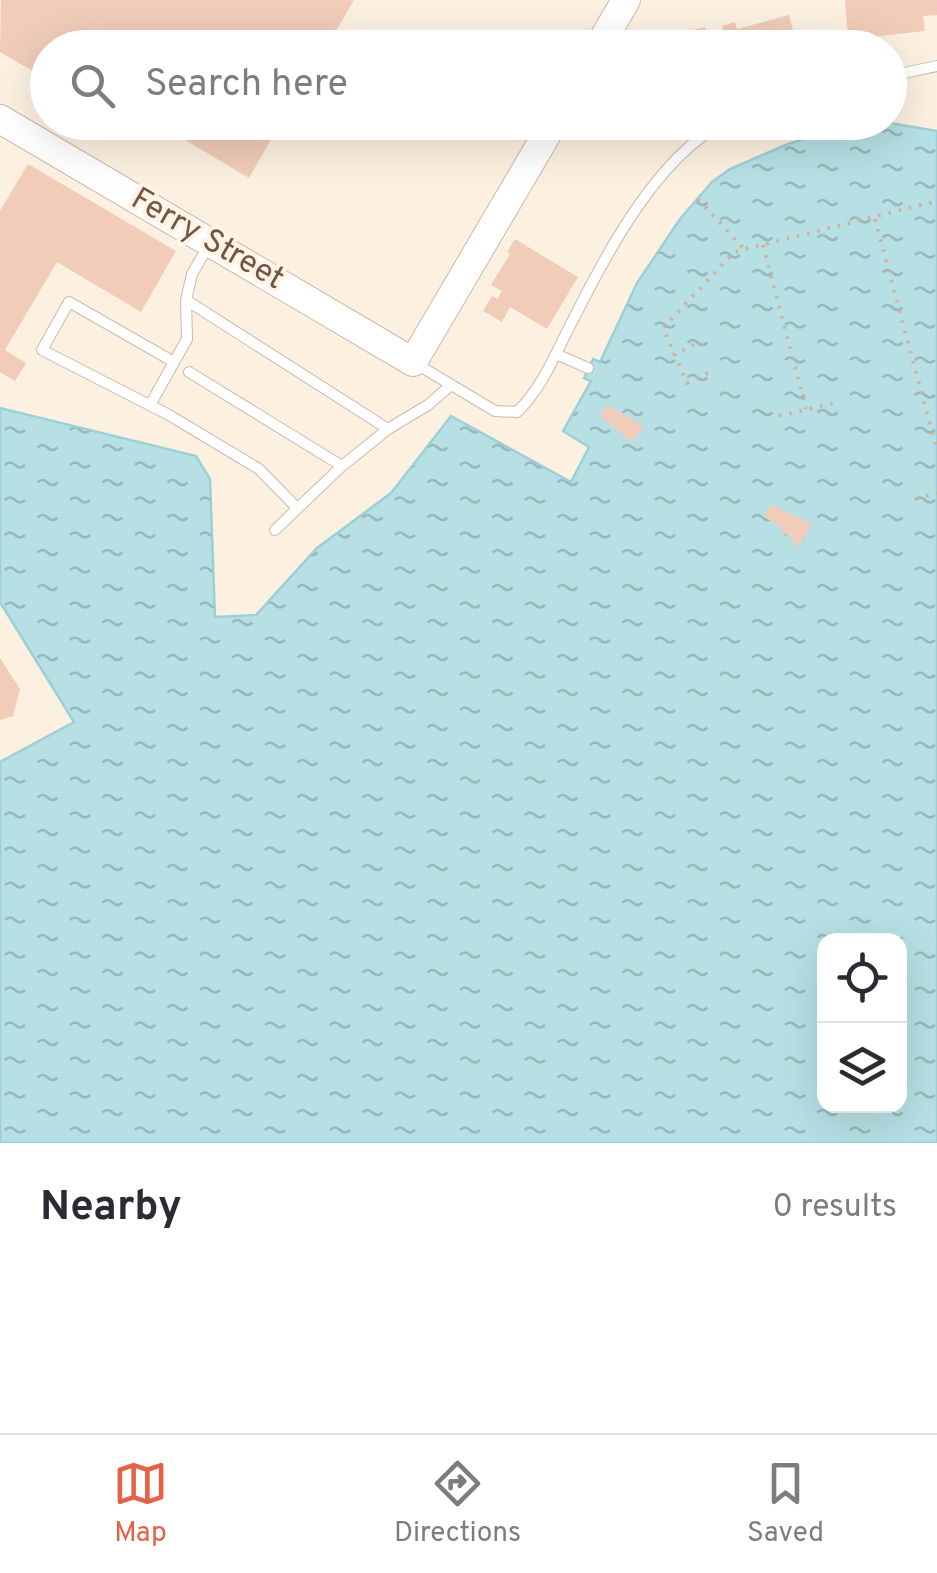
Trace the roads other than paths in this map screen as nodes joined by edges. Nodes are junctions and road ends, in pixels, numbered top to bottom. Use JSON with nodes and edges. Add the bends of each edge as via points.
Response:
{"nodes":[{"id":1,"x":626,"y":0,"type":"edge"},
{"id":2,"x":608,"y":30,"type":"edge"},
{"id":3,"x":937,"y":66,"type":"edge"},
{"id":4,"x":907,"y":72,"type":"edge"},
{"id":5,"x":0,"y":119,"type":"edge"},
{"id":6,"x":30,"y":137,"type":"edge"},
{"id":7,"x":36,"y":140,"type":"edge"},
{"id":8,"x":543,"y":140,"type":"edge"},
{"id":9,"x":702,"y":140,"type":"edge"},
{"id":10,"x":210,"y":242,"type":"junction"},
{"id":11,"x":186,"y":300,"type":"junction"},
{"id":12,"x":556,"y":354,"type":"junction"},
{"id":13,"x":174,"y":362,"type":"junction"},
{"id":14,"x":413,"y":362,"type":"junction"},
{"id":15,"x":588,"y":368,"type":"dead end"},
{"id":16,"x":189,"y":372,"type":"dead end"},
{"id":17,"x":451,"y":385,"type":"junction"},
{"id":18,"x":150,"y":405,"type":"junction"},
{"id":19,"x":388,"y":429,"type":"junction"},
{"id":20,"x":342,"y":466,"type":"junction"},
{"id":21,"x":297,"y":508,"type":"junction"},
{"id":22,"x":275,"y":530,"type":"dead end"}],
"edges":[{"from":1,"to":2,"type":"street"},
{"from":3,"to":4,"type":"lane"},
{"from":5,"to":6,"type":"street","name":"Ferry Street"},
{"from":7,"to":10,"type":"street","name":"Ferry Street"},
{"from":8,"to":14,"type":"street"},
{"from":9,"to":12,"type":"lane","via":[[654,187],[595,275]]},
{"from":10,"to":11,"type":"lane"},
{"from":10,"to":14,"type":"street","name":"Ferry Street"},
{"from":11,"to":13,"type":"lane","via":[[187,339]]},
{"from":11,"to":19,"type":"lane"},
{"from":12,"to":15,"type":"lane"},
{"from":12,"to":17,"type":"lane","via":[[516,412],[495,410]]},
{"from":13,"to":18,"type":"lane"},
{"from":13,"to":18,"type":"lane","via":[[70,302],[42,350]]},
{"from":14,"to":17,"type":"lane"},
{"from":16,"to":20,"type":"lane"},
{"from":17,"to":19,"type":"lane"},
{"from":18,"to":21,"type":"lane","via":[[258,468]]},
{"from":19,"to":20,"type":"lane"},
{"from":20,"to":21,"type":"lane"},
{"from":21,"to":22,"type":"lane"}]}
